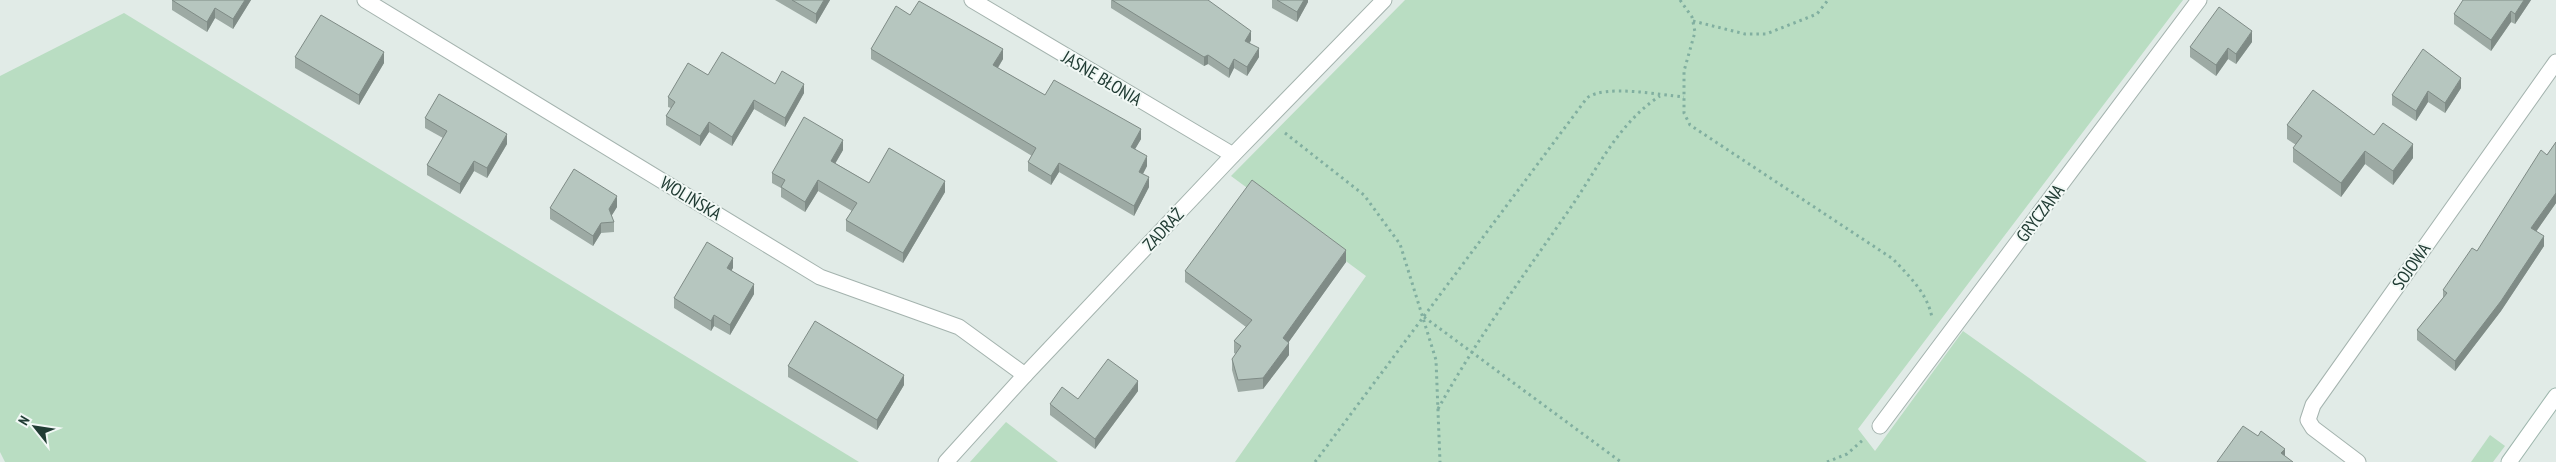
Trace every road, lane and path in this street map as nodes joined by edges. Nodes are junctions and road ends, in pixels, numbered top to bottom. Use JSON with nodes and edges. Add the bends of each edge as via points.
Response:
{"nodes":[{"id":1,"x":365,"y":0,"type":"edge"},
{"id":2,"x":972,"y":0,"type":"edge"},
{"id":3,"x":1384,"y":0,"type":"edge"},
{"id":4,"x":1680,"y":0,"type":"edge"},
{"id":5,"x":1828,"y":0,"type":"edge"},
{"id":6,"x":2199,"y":0,"type":"edge"},
{"id":7,"x":1693,"y":21,"type":"junction"},
{"id":8,"x":2556,"y":62,"type":"edge"},
{"id":9,"x":1661,"y":95,"type":"junction"},
{"id":10,"x":1684,"y":97,"type":"junction"},
{"id":11,"x":1268,"y":120,"type":"junction"},
{"id":12,"x":1233,"y":155,"type":"junction"},
{"id":13,"x":1423,"y":317,"type":"junction"},
{"id":14,"x":1936,"y":351,"type":"junction"},
{"id":15,"x":1472,"y":353,"type":"junction"},
{"id":16,"x":1025,"y":375,"type":"junction"},
{"id":17,"x":2556,"y":396,"type":"edge"},
{"id":18,"x":1438,"y":410,"type":"junction"},
{"id":19,"x":1880,"y":426,"type":"joint"},
{"id":20,"x":946,"y":462,"type":"edge"},
{"id":21,"x":1315,"y":462,"type":"edge"},
{"id":22,"x":1440,"y":462,"type":"edge"},
{"id":23,"x":1621,"y":462,"type":"edge"},
{"id":24,"x":1827,"y":462,"type":"edge"},
{"id":25,"x":2358,"y":462,"type":"edge"},
{"id":26,"x":2509,"y":462,"type":"edge"}],
"edges":[{"from":1,"to":16,"type":"street","name":"WOLIŃSKA","via":[[820,276],[959,327]]},
{"from":2,"to":12,"type":"street","name":"JASNE BŁONIA"},
{"from":3,"to":11,"type":"street","name":"ZADRAŻ"},
{"from":4,"to":7,"type":"path"},
{"from":5,"to":7,"type":"path","via":[[1817,14],[1766,34],[1745,34]]},
{"from":6,"to":14,"type":"street","name":"GRYCZANA"},
{"from":7,"to":10,"type":"path","via":[[1695,32],[1684,71]]},
{"from":8,"to":25,"type":"street","name":"SOJOWA","via":[[2313,405],[2308,420],[2313,428]]},
{"from":9,"to":10,"type":"path"},
{"from":9,"to":13,"type":"path","via":[[1613,91],[1594,92],[1587,98]]},
{"from":9,"to":15,"type":"path","via":[[1619,133]]},
{"from":10,"to":14,"type":"path","via":[[1684,113],[1690,125],[1893,259],[1916,284],[1930,308]]},
{"from":11,"to":12,"type":"street","name":"ZADRAŻ"},
{"from":11,"to":13,"type":"path","via":[[1364,195],[1400,244]]},
{"from":12,"to":16,"type":"street","name":"ZADRAŻ"},
{"from":13,"to":15,"type":"path"},
{"from":13,"to":18,"type":"path","via":[[1436,360]]},
{"from":13,"to":21,"type":"path"},
{"from":14,"to":19,"type":"street","name":"GRYCZANA"},
{"from":15,"to":18,"type":"path"},
{"from":15,"to":23,"type":"path"},
{"from":16,"to":20,"type":"street","name":"ZADRAŻ"},
{"from":17,"to":26,"type":"street"},
{"from":18,"to":22,"type":"path"},
{"from":19,"to":24,"type":"path","via":[[1847,454]]}]}
